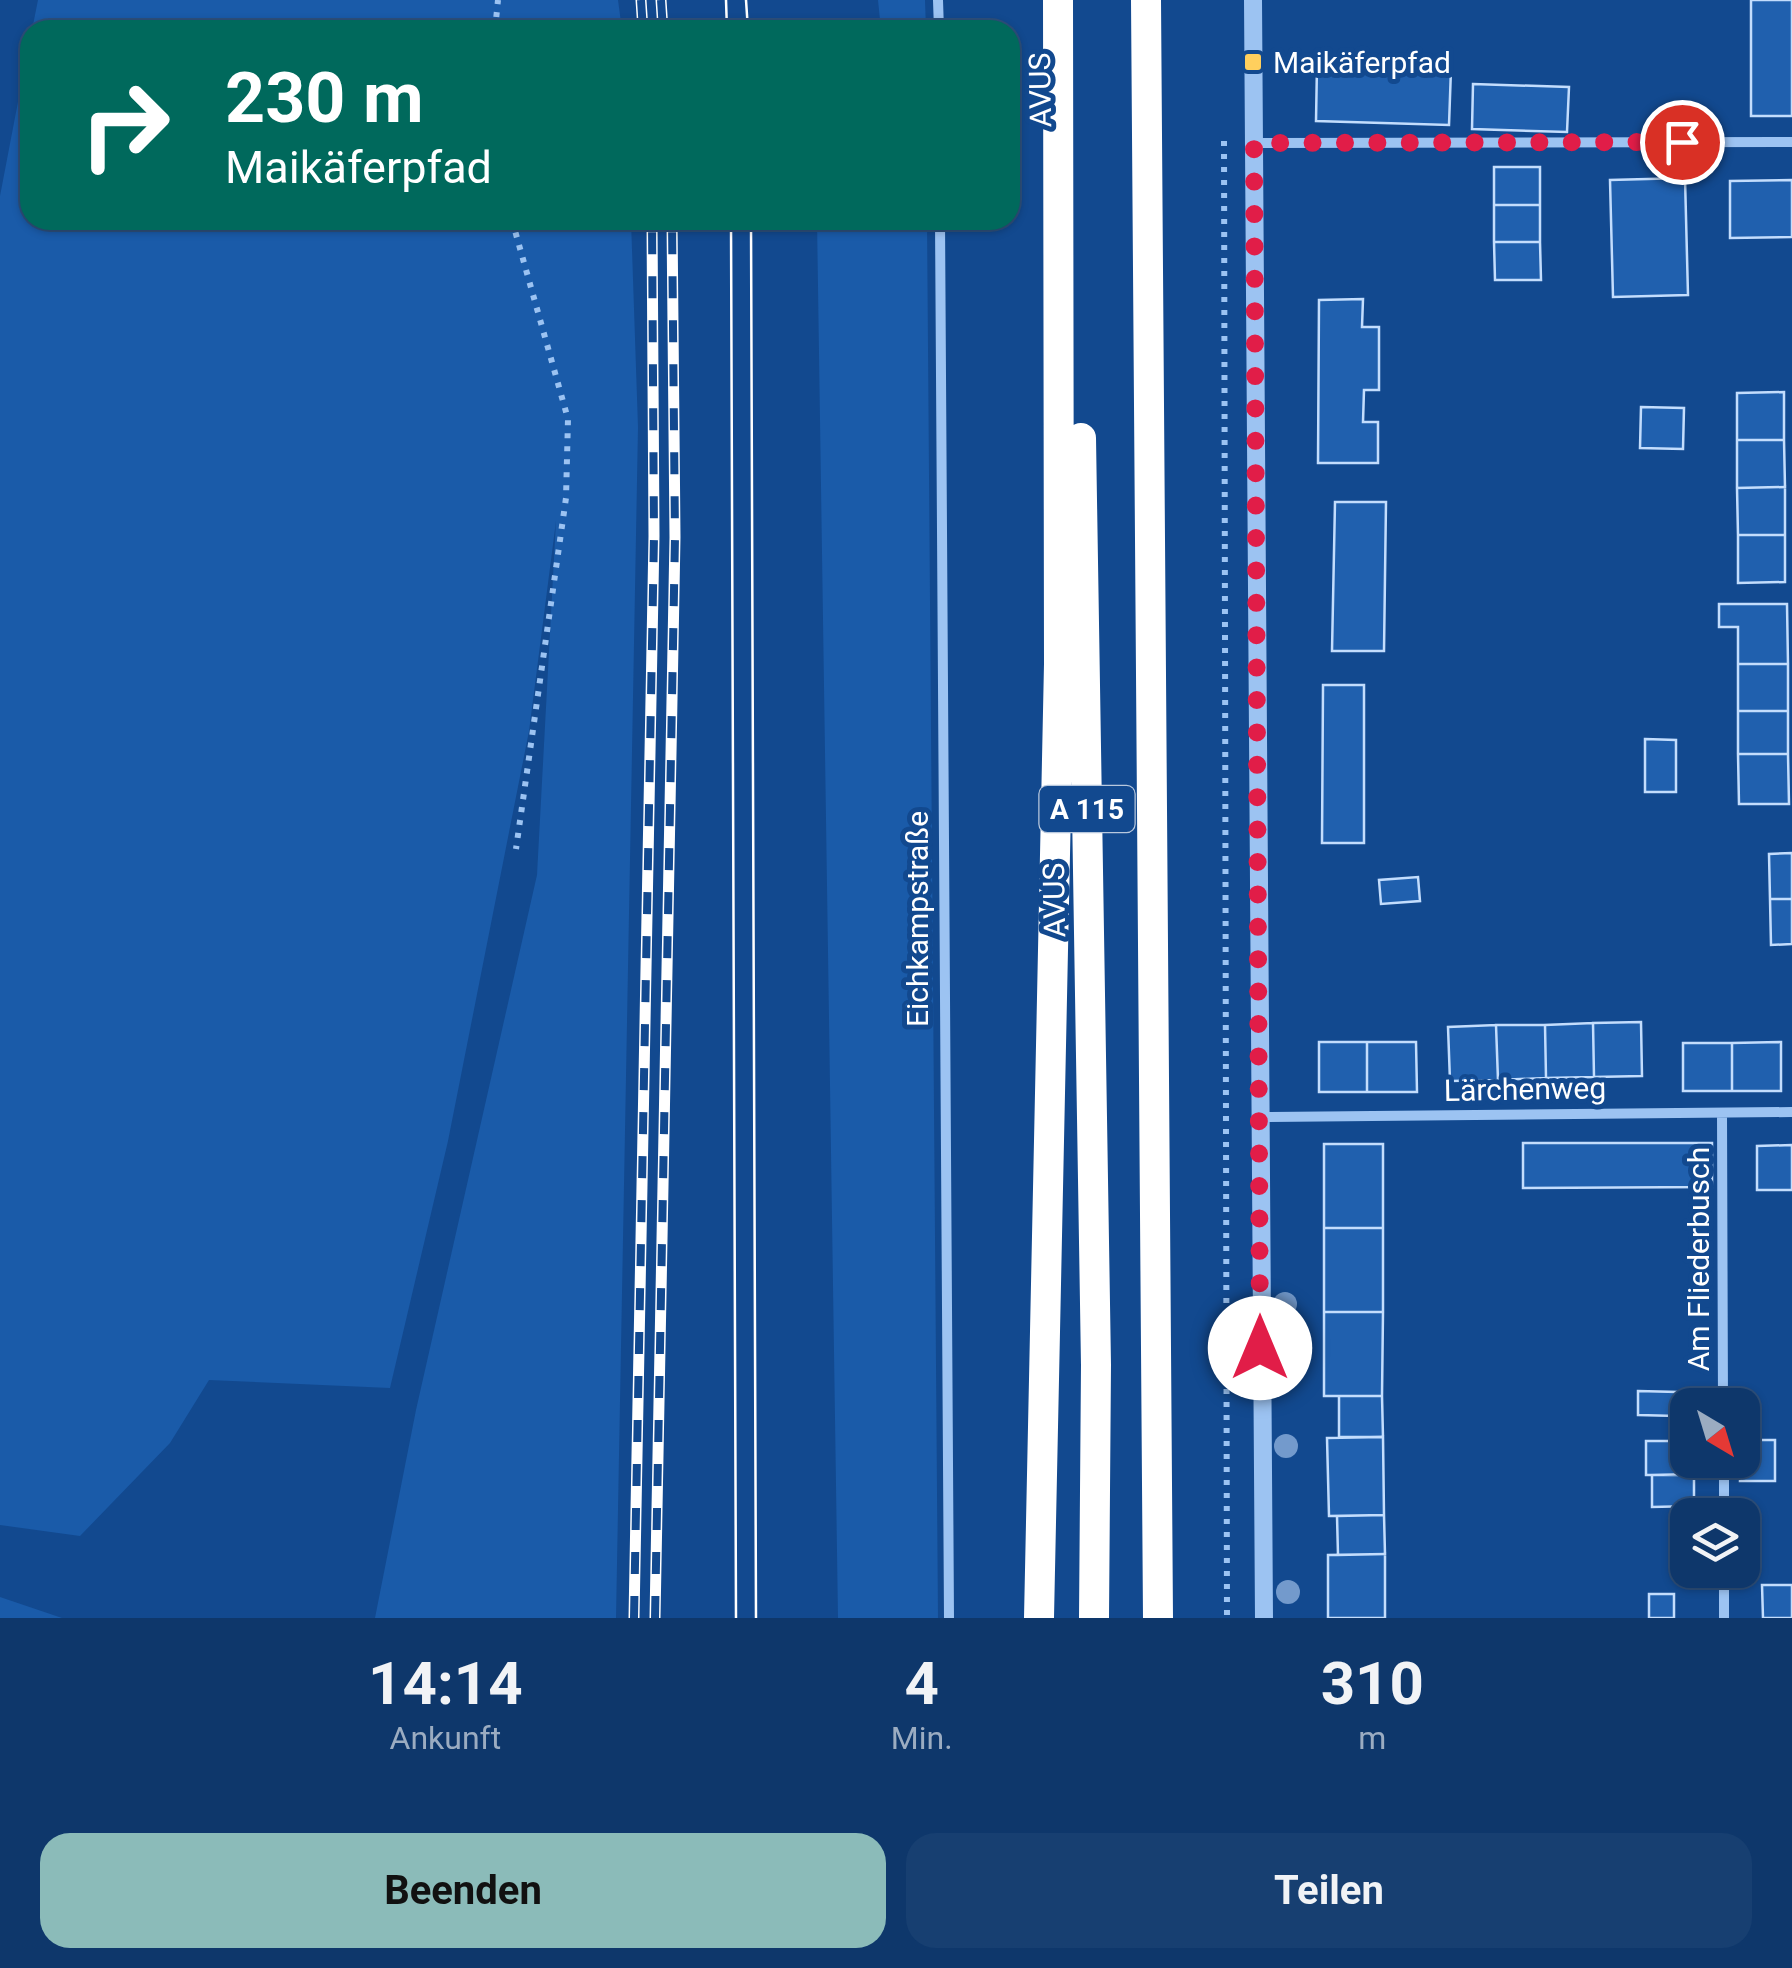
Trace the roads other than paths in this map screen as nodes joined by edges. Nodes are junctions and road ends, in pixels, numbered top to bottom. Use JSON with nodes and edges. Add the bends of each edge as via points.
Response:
{"nodes":[{"id":1,"x":1058,"y":0,"type":"edge"},
{"id":2,"x":1074,"y":0,"type":"edge"},
{"id":3,"x":1146,"y":0,"type":"edge"},
{"id":4,"x":1253,"y":0,"type":"edge"},
{"id":5,"x":1792,"y":142,"type":"edge"},
{"id":6,"x":1254,"y":143,"type":"junction"},
{"id":7,"x":940,"y":230,"type":"edge"},
{"id":8,"x":1722,"y":1112,"type":"junction"},
{"id":9,"x":1792,"y":1112,"type":"edge"},
{"id":10,"x":1258,"y":1117,"type":"junction"},
{"id":11,"x":1724,"y":1388,"type":"edge"},
{"id":12,"x":1724,"y":1588,"type":"edge"},
{"id":13,"x":948,"y":1618,"type":"edge"},
{"id":14,"x":1039,"y":1618,"type":"edge"},
{"id":15,"x":1094,"y":1618,"type":"edge"},
{"id":16,"x":1158,"y":1618,"type":"edge"},
{"id":17,"x":1264,"y":1618,"type":"edge"},
{"id":18,"x":1724,"y":1618,"type":"edge"}],
"edges":[{"from":1,"to":14,"type":"highway","via":[[1059,607]]},
{"from":2,"to":15,"type":"highway","name":"AVUS","number":"A 115","via":[[1096,1365]]},
{"from":3,"to":16,"type":"highway","number":"A 115"},
{"from":4,"to":6,"type":"street"},
{"from":5,"to":6,"type":"street"},
{"from":6,"to":10,"type":"street"},
{"from":7,"to":13,"type":"street","name":"Eichkampstraße"},
{"from":8,"to":9,"type":"street","name":"Lärchenweg"},
{"from":8,"to":10,"type":"street","name":"Lärchenweg"},
{"from":8,"to":11,"type":"street","name":"Am Fliederbusch"},
{"from":10,"to":17,"type":"street"},
{"from":12,"to":18,"type":"street"}]}
